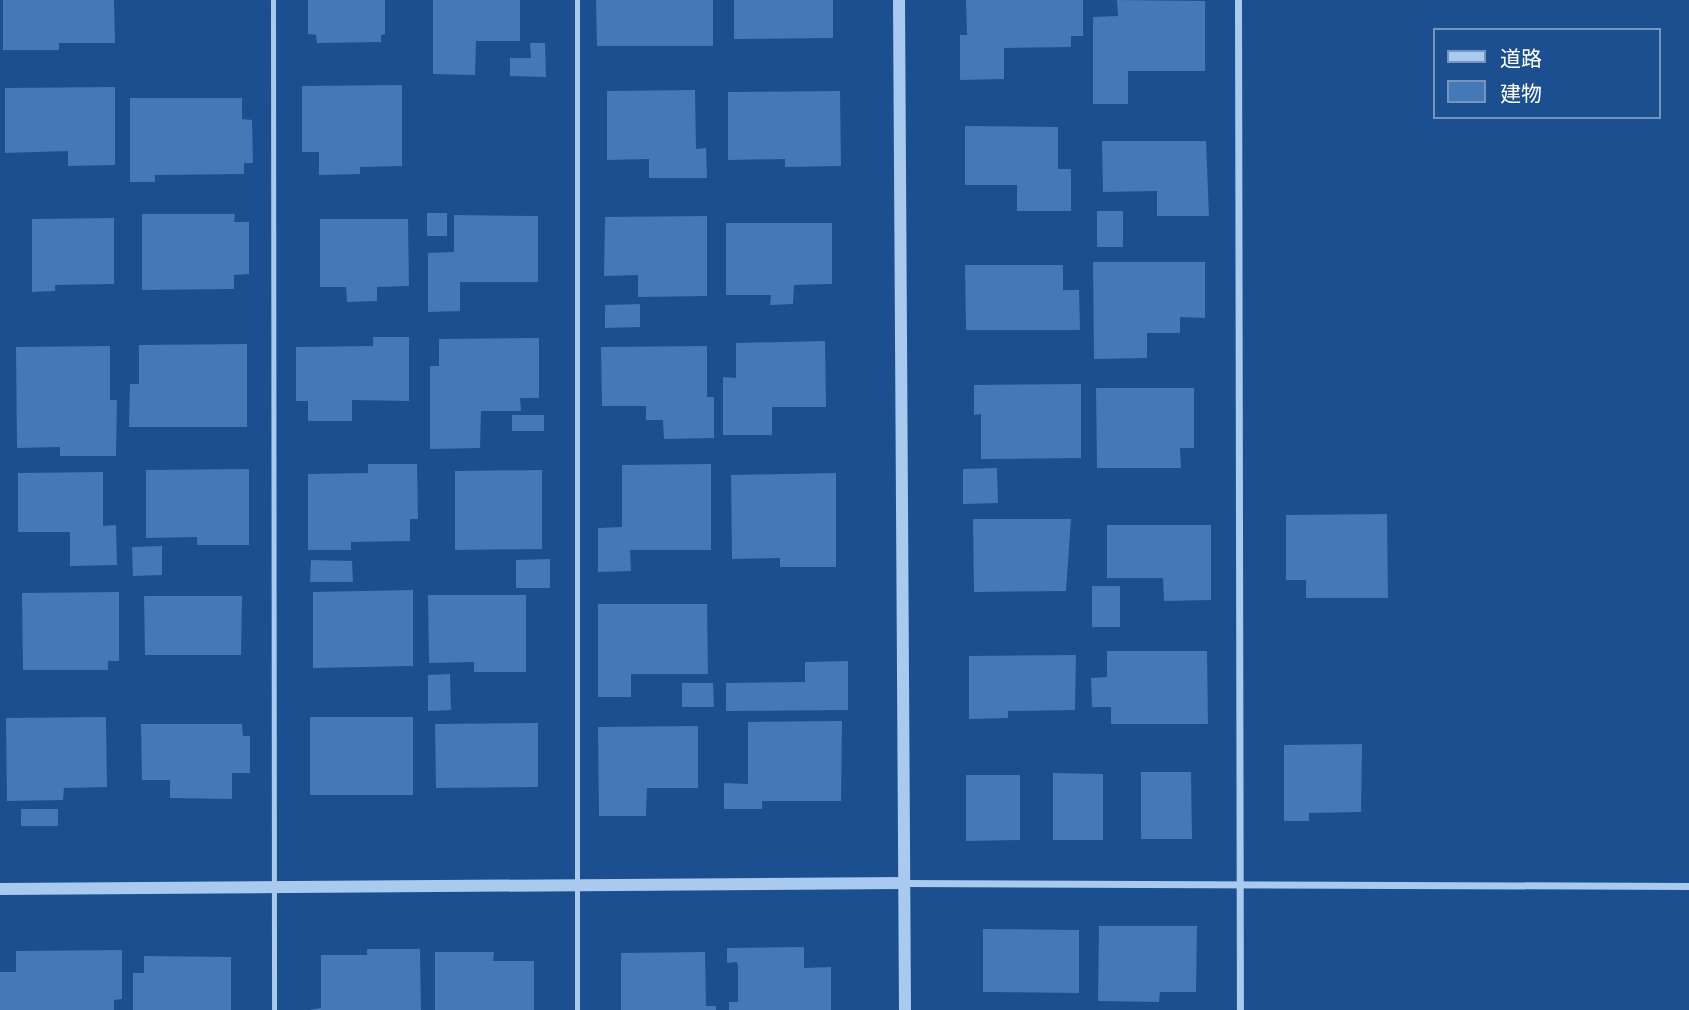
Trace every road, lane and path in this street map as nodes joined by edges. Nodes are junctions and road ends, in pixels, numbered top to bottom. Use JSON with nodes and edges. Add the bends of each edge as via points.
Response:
{"nodes":[{"id":1,"x":273,"y":0,"type":"edge"},
{"id":2,"x":577,"y":0,"type":"edge"},
{"id":3,"x":899,"y":0,"type":"edge"},
{"id":4,"x":1238,"y":0,"type":"edge"},
{"id":5,"x":905,"y":883,"type":"junction"},
{"id":6,"x":577,"y":884,"type":"junction"},
{"id":7,"x":1240,"y":884,"type":"junction"},
{"id":8,"x":1689,"y":886,"type":"edge"},
{"id":9,"x":274,"y":887,"type":"junction"},
{"id":10,"x":0,"y":888,"type":"edge"},
{"id":11,"x":274,"y":1010,"type":"edge"},
{"id":12,"x":577,"y":1010,"type":"edge"},
{"id":13,"x":905,"y":1010,"type":"edge"},
{"id":14,"x":1240,"y":1010,"type":"edge"}],
"edges":[{"from":1,"to":9,"type":"lane"},
{"from":2,"to":6,"type":"lane"},
{"from":3,"to":5,"type":"street"},
{"from":4,"to":7,"type":"street"},
{"from":5,"to":6,"type":"street"},
{"from":5,"to":7,"type":"street"},
{"from":5,"to":13,"type":"street"},
{"from":6,"to":9,"type":"street"},
{"from":6,"to":12,"type":"lane"},
{"from":7,"to":8,"type":"street"},
{"from":7,"to":14,"type":"street"},
{"from":9,"to":10,"type":"street"},
{"from":9,"to":11,"type":"lane"}]}
